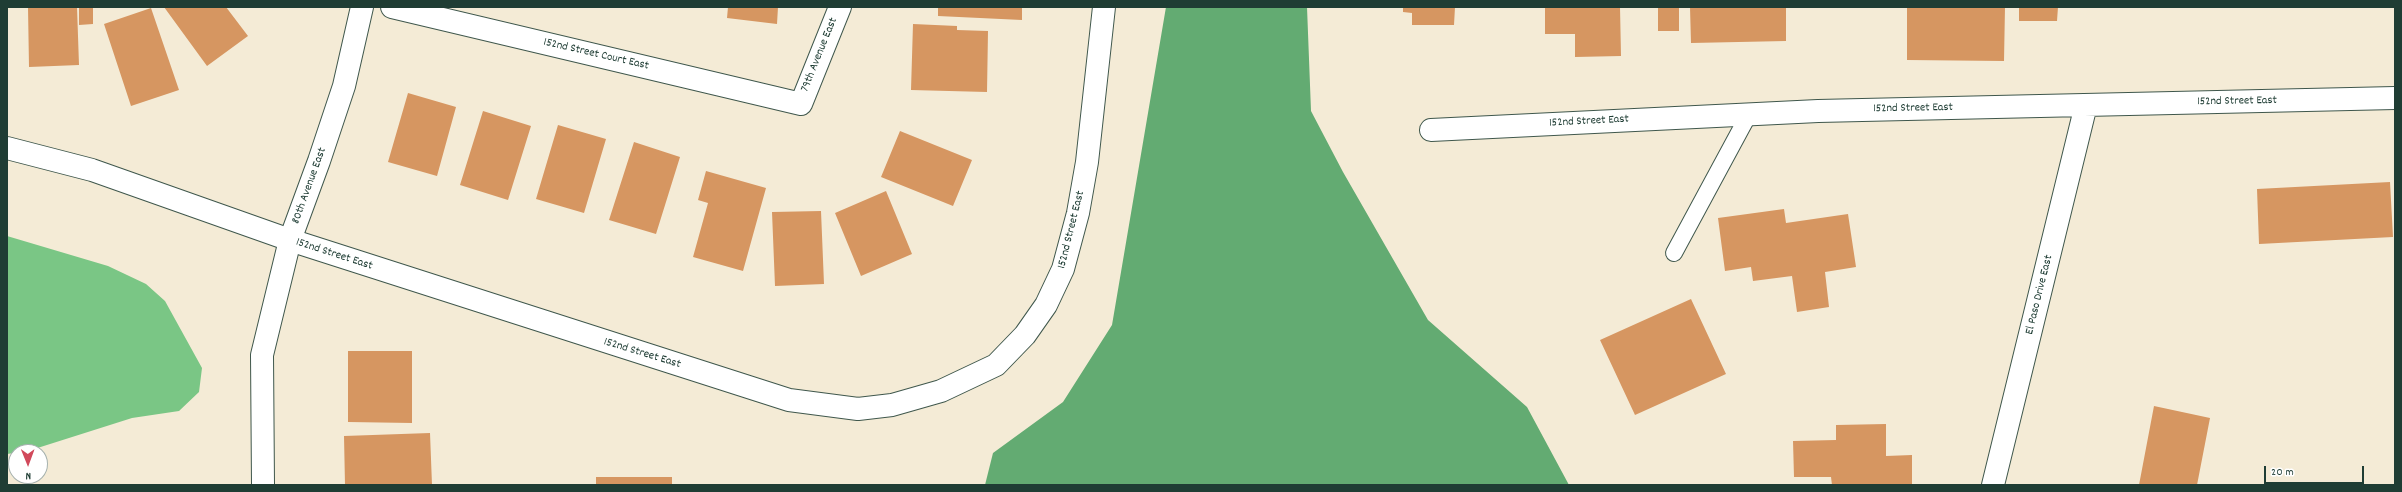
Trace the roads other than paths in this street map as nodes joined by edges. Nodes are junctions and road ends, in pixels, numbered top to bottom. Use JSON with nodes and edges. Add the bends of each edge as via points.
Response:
{"nodes":[{"id":1,"x":362,"y":7,"type":"edge"},
{"id":2,"x":392,"y":7,"type":"edge"},
{"id":3,"x":840,"y":7,"type":"edge"},
{"id":4,"x":1104,"y":7,"type":"edge"},
{"id":5,"x":2395,"y":98,"type":"edge"},
{"id":6,"x":801,"y":104,"type":"joint"},
{"id":7,"x":2086,"y":105,"type":"junction"},
{"id":8,"x":1749,"y":114,"type":"junction"},
{"id":9,"x":1431,"y":130,"type":"dead end"},
{"id":10,"x":7,"y":148,"type":"edge"},
{"id":11,"x":290,"y":240,"type":"junction"},
{"id":12,"x":1674,"y":253,"type":"dead end"},
{"id":13,"x":263,"y":485,"type":"edge"},
{"id":14,"x":1993,"y":485,"type":"edge"}],
"edges":[{"from":1,"to":11,"type":"street","name":"80th Avenue East","via":[[344,86]]},
{"from":2,"to":6,"type":"street","name":"152nd Street Court East"},
{"from":3,"to":6,"type":"street","name":"79th Avenue East"},
{"from":4,"to":11,"type":"street","name":"152nd Street East","via":[[1087,162],[1078,213],[1063,269],[1046,305],[1025,335],[996,365],[941,391],[892,405],[858,409],[789,400]]},
{"from":5,"to":7,"type":"street","name":"152nd Street East"},
{"from":7,"to":8,"type":"street","name":"152nd Street East"},
{"from":7,"to":14,"type":"street","name":"El Paso Drive East"},
{"from":8,"to":9,"type":"street","name":"152nd Street East"},
{"from":8,"to":12,"type":"lane"},
{"from":10,"to":11,"type":"street","name":"152nd Street East","via":[[92,170]]},
{"from":11,"to":13,"type":"street","name":"80th Avenue East","via":[[262,355]]}]}
